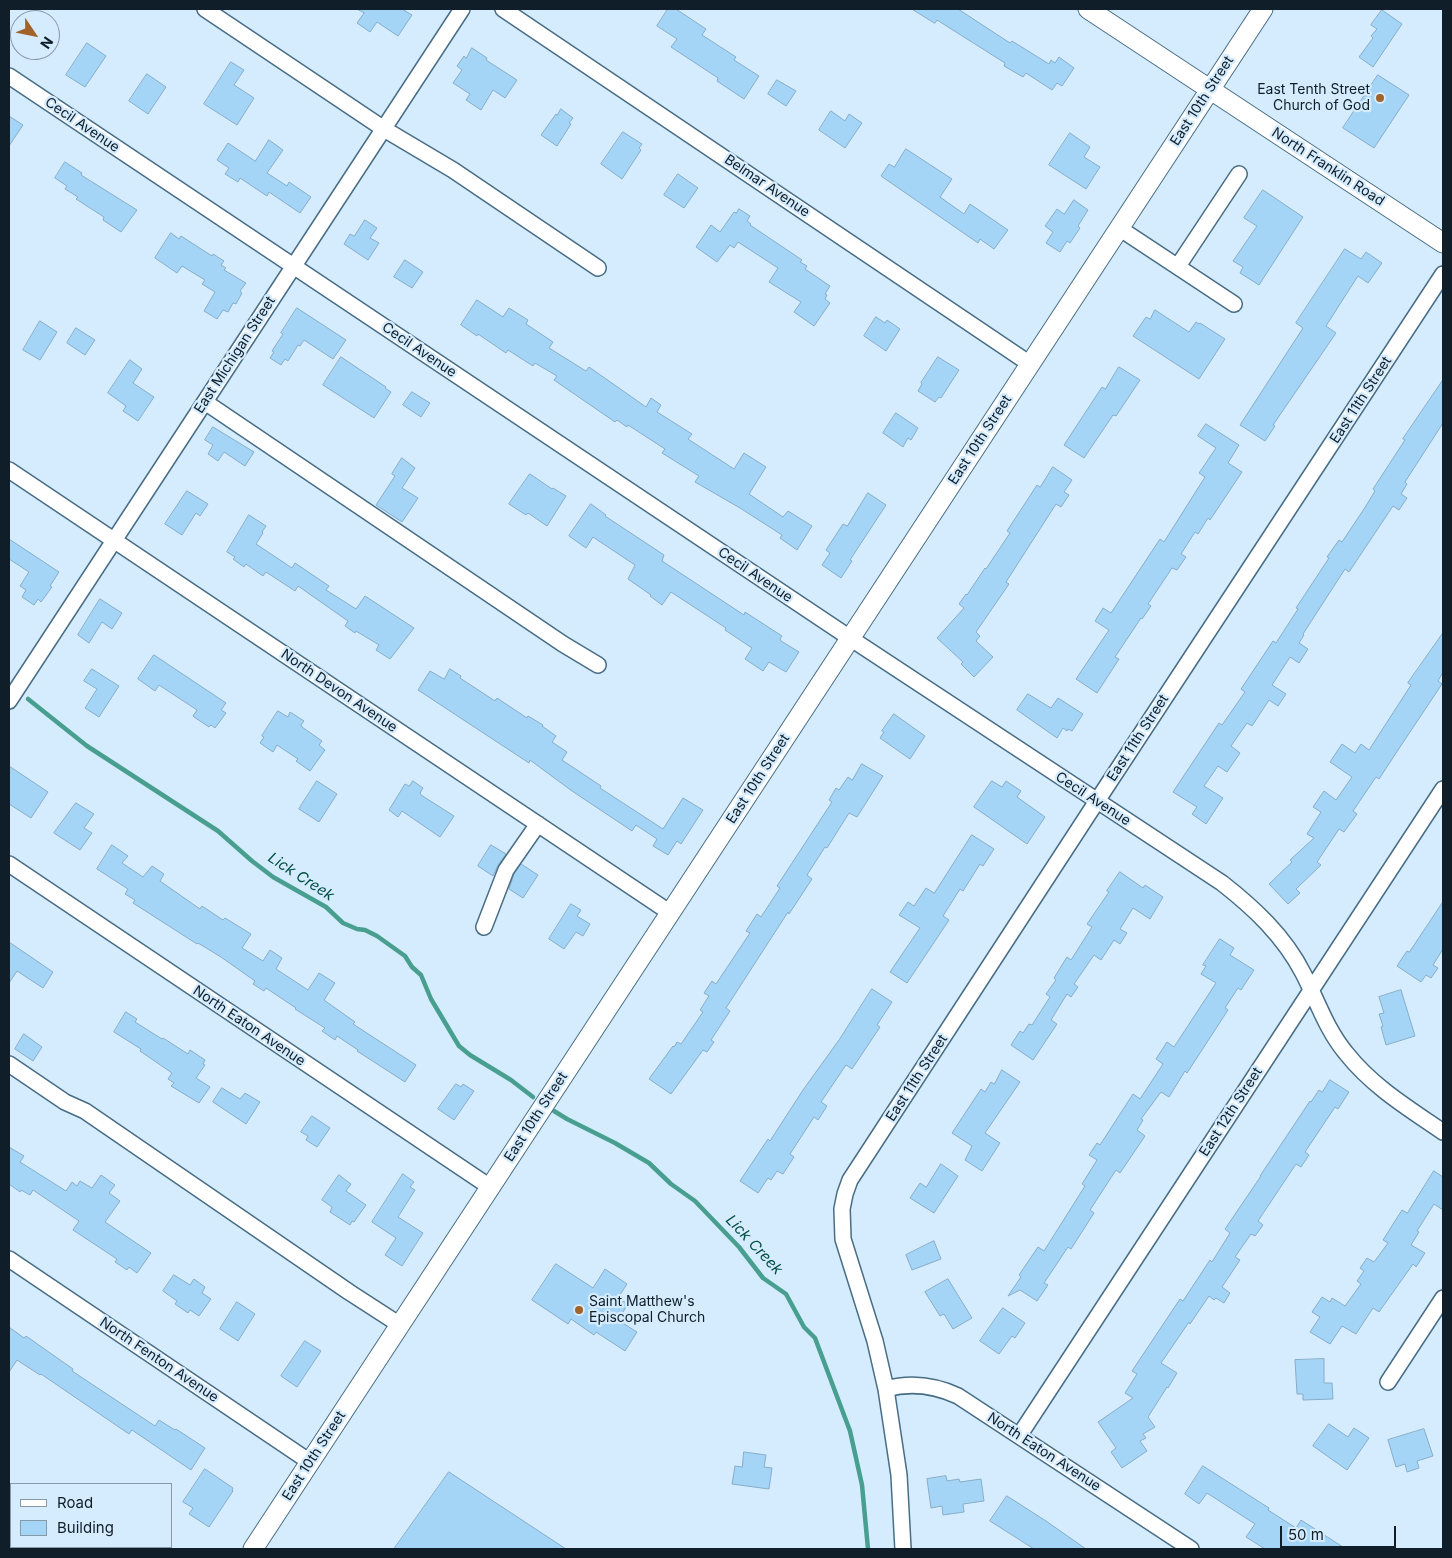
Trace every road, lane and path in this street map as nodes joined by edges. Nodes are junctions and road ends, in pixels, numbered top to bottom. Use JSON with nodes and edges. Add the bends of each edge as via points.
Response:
{"nodes":[{"id":1,"x":205,"y":9,"type":"edge"},
{"id":2,"x":462,"y":9,"type":"edge"},
{"id":3,"x":503,"y":9,"type":"edge"},
{"id":4,"x":1088,"y":9,"type":"edge"},
{"id":5,"x":1263,"y":9,"type":"edge"},
{"id":6,"x":9,"y":76,"type":"edge"},
{"id":7,"x":1210,"y":89,"type":"junction"},
{"id":8,"x":384,"y":129,"type":"junction"},
{"id":9,"x":1239,"y":174,"type":"dead end"},
{"id":10,"x":1119,"y":228,"type":"junction"},
{"id":11,"x":1443,"y":243,"type":"edge"},
{"id":12,"x":294,"y":266,"type":"junction"},
{"id":13,"x":1178,"y":266,"type":"junction"},
{"id":14,"x":598,"y":268,"type":"dead end"},
{"id":15,"x":1443,"y":274,"type":"edge"},
{"id":16,"x":1234,"y":304,"type":"dead end"},
{"id":17,"x":1030,"y":364,"type":"junction"},
{"id":18,"x":205,"y":402,"type":"junction"},
{"id":19,"x":9,"y":470,"type":"edge"},
{"id":20,"x":114,"y":541,"type":"junction"},
{"id":21,"x":850,"y":638,"type":"junction"},
{"id":22,"x":598,"y":665,"type":"dead end"},
{"id":23,"x":9,"y":701,"type":"edge"},
{"id":24,"x":1443,"y":789,"type":"edge"},
{"id":25,"x":1097,"y":801,"type":"junction"},
{"id":26,"x":538,"y":824,"type":"junction"},
{"id":27,"x":9,"y":864,"type":"edge"},
{"id":28,"x":670,"y":912,"type":"junction"},
{"id":29,"x":484,"y":927,"type":"dead end"},
{"id":30,"x":1311,"y":990,"type":"junction"},
{"id":31,"x":9,"y":1064,"type":"edge"},
{"id":32,"x":1443,"y":1132,"type":"edge"},
{"id":33,"x":490,"y":1187,"type":"junction"},
{"id":34,"x":9,"y":1259,"type":"edge"},
{"id":35,"x":1443,"y":1298,"type":"edge"},
{"id":36,"x":400,"y":1325,"type":"junction"},
{"id":37,"x":1388,"y":1382,"type":"dead end"},
{"id":38,"x":886,"y":1390,"type":"junction"},
{"id":39,"x":1019,"y":1436,"type":"junction"},
{"id":40,"x":310,"y":1462,"type":"junction"},
{"id":41,"x":253,"y":1549,"type":"edge"},
{"id":42,"x":903,"y":1549,"type":"edge"},
{"id":43,"x":1191,"y":1549,"type":"edge"}],
"edges":[{"from":1,"to":8,"type":"street"},
{"from":2,"to":8,"type":"street","name":"East Michigan Street"},
{"from":3,"to":17,"type":"street","name":"Belmar Avenue"},
{"from":4,"to":7,"type":"main road","name":"North Franklin Road"},
{"from":5,"to":7,"type":"main road","name":"East 10th Street"},
{"from":6,"to":12,"type":"street","name":"Cecil Avenue"},
{"from":7,"to":10,"type":"main road","name":"East 10th Street"},
{"from":7,"to":11,"type":"main road","name":"North Franklin Road"},
{"from":8,"to":12,"type":"street","name":"East Michigan Street"},
{"from":8,"to":14,"type":"street","via":[[453,170]]},
{"from":9,"to":13,"type":"street"},
{"from":10,"to":13,"type":"street"},
{"from":10,"to":17,"type":"main road","name":"East 10th Street"},
{"from":12,"to":18,"type":"street","name":"East Michigan Street"},
{"from":12,"to":21,"type":"street","name":"Cecil Avenue"},
{"from":13,"to":16,"type":"street"},
{"from":15,"to":25,"type":"street","name":"East 11th Street"},
{"from":17,"to":21,"type":"main road","name":"East 10th Street"},
{"from":18,"to":20,"type":"street","name":"East Michigan Street"},
{"from":18,"to":22,"type":"street","via":[[554,639]]},
{"from":19,"to":20,"type":"street","name":"North Devon Avenue"},
{"from":20,"to":23,"type":"street","name":"East Michigan Street"},
{"from":20,"to":26,"type":"street","name":"North Devon Avenue"},
{"from":21,"to":25,"type":"street","name":"Cecil Avenue"},
{"from":21,"to":28,"type":"main road","name":"East 10th Street"},
{"from":24,"to":30,"type":"street","name":"East 12th Street"},
{"from":25,"to":30,"type":"street","name":"Cecil Avenue","via":[[1244,900],[1283,942]]},
{"from":25,"to":38,"type":"street","name":"East 11th Street","via":[[854,1174],[845,1194],[842,1209],[844,1246],[875,1341]]},
{"from":26,"to":28,"type":"street","name":"North Devon Avenue"},
{"from":26,"to":29,"type":"street","via":[[506,870]]},
{"from":27,"to":33,"type":"street","name":"North Eaton Avenue"},
{"from":28,"to":33,"type":"main road","name":"East 10th Street"},
{"from":30,"to":32,"type":"street","name":"Cecil Avenue","via":[[1322,1017],[1361,1071],[1395,1100]]},
{"from":30,"to":39,"type":"street","name":"East 12th Street"},
{"from":31,"to":36,"type":"street","via":[[65,1102],[86,1112]]},
{"from":33,"to":36,"type":"main road","name":"East 10th Street"},
{"from":34,"to":40,"type":"street","name":"North Fenton Avenue"},
{"from":35,"to":37,"type":"street"},
{"from":36,"to":40,"type":"main road","name":"East 10th Street"},
{"from":38,"to":39,"type":"street","name":"North Eaton Avenue","via":[[915,1384],[944,1390]]},
{"from":38,"to":42,"type":"street","name":"East 11th Street","via":[[900,1475]]},
{"from":39,"to":43,"type":"street","name":"North Eaton Avenue"},
{"from":40,"to":41,"type":"main road","name":"East 10th Street"}]}
